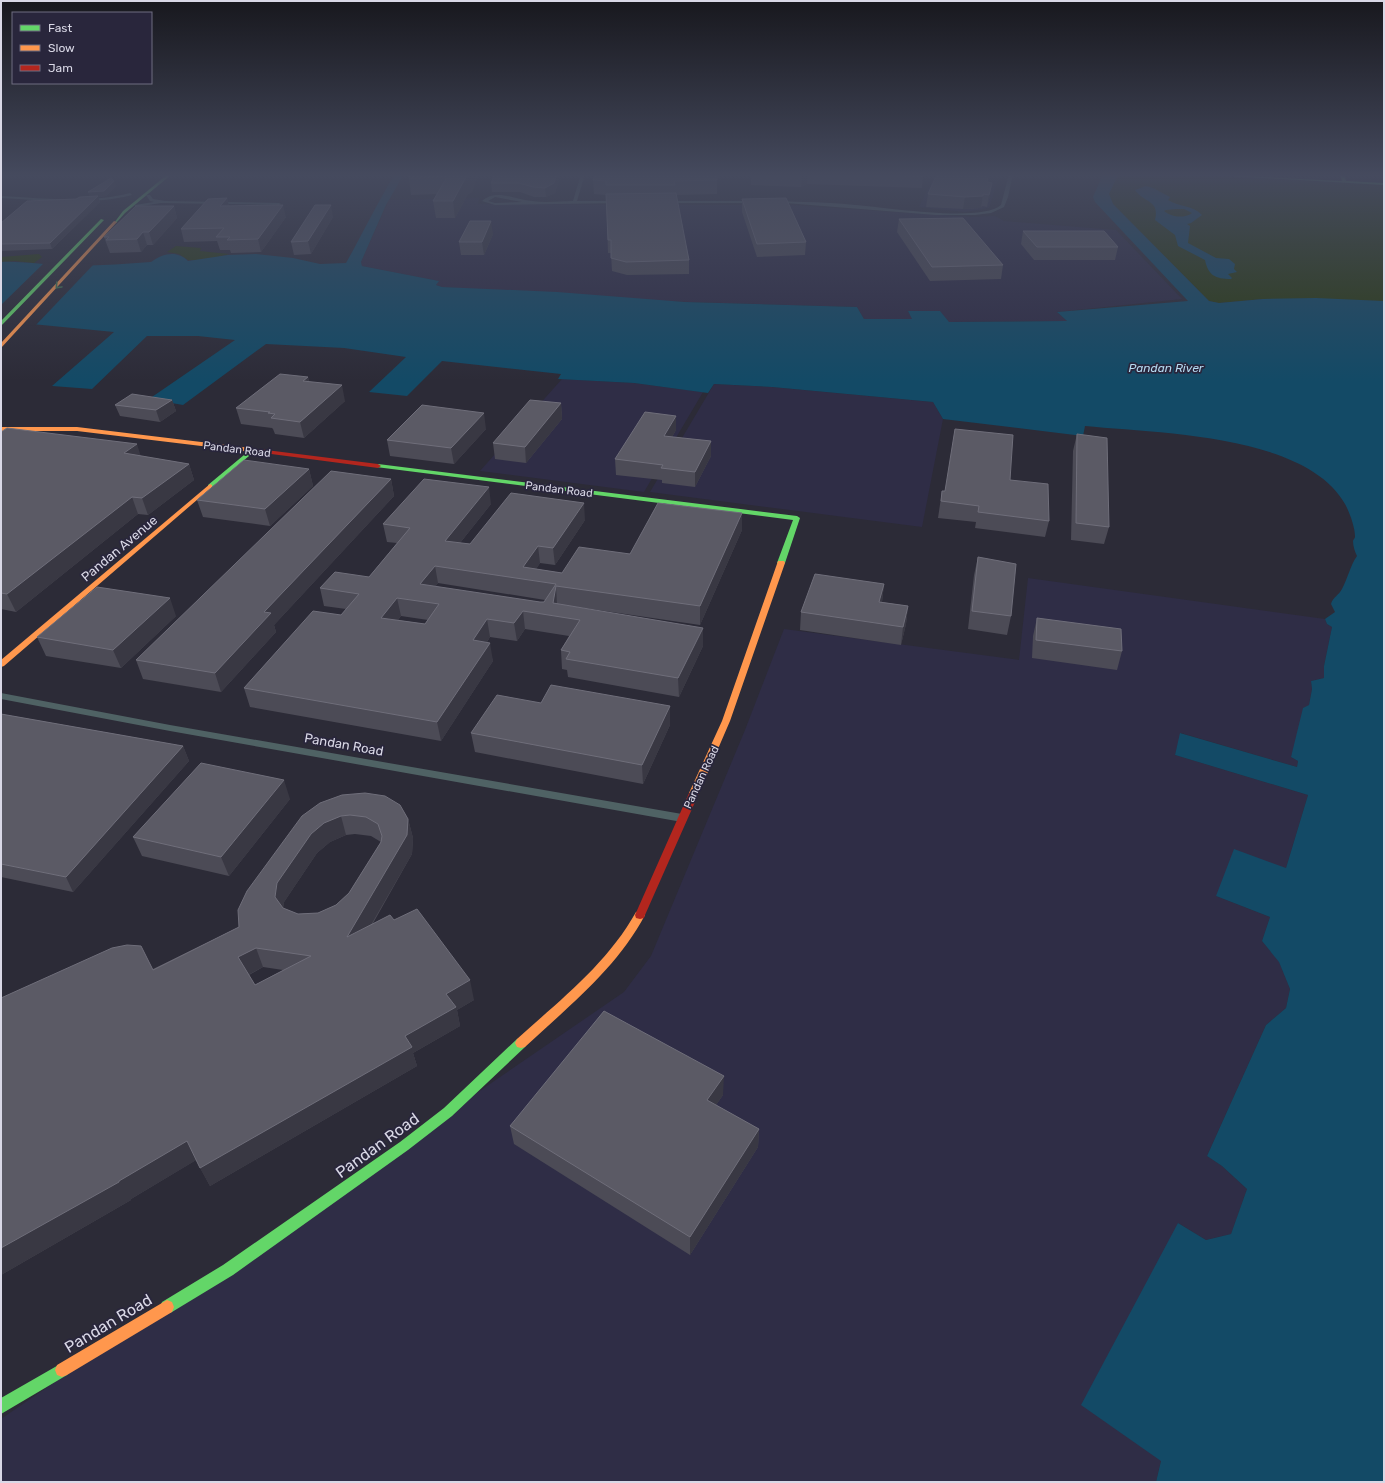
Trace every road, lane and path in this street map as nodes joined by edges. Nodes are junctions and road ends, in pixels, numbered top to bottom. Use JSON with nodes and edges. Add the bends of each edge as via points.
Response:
{"nodes":[{"id":1,"x":80,"y":243,"type":"edge"},
{"id":2,"x":97,"y":243,"type":"edge"},
{"id":3,"x":1,"y":324,"type":"edge"},
{"id":4,"x":1,"y":346,"type":"edge"},
{"id":5,"x":1,"y":429,"type":"edge"},
{"id":6,"x":252,"y":451,"type":"junction"},
{"id":7,"x":1,"y":664,"type":"edge"},
{"id":8,"x":1,"y":696,"type":"edge"},
{"id":9,"x":682,"y":818,"type":"junction"},
{"id":10,"x":1,"y":1406,"type":"edge"}],
"edges":[{"from":1,"to":3,"type":"main road"},
{"from":2,"to":4,"type":"main road","one_way":true},
{"from":5,"to":6,"type":"main road","name":"Pandan Road","via":[[77,429]]},
{"from":6,"to":7,"type":"main road","name":"Pandan Avenue"},
{"from":6,"to":9,"type":"main road","name":"Pandan Road","via":[[797,518],[726,722]]},
{"from":8,"to":9,"type":"street","name":"Pandan Road"},
{"from":9,"to":10,"type":"main road","name":"Pandan Road","via":[[639,918],[624,943],[596,974],[448,1112],[228,1270]]}]}
